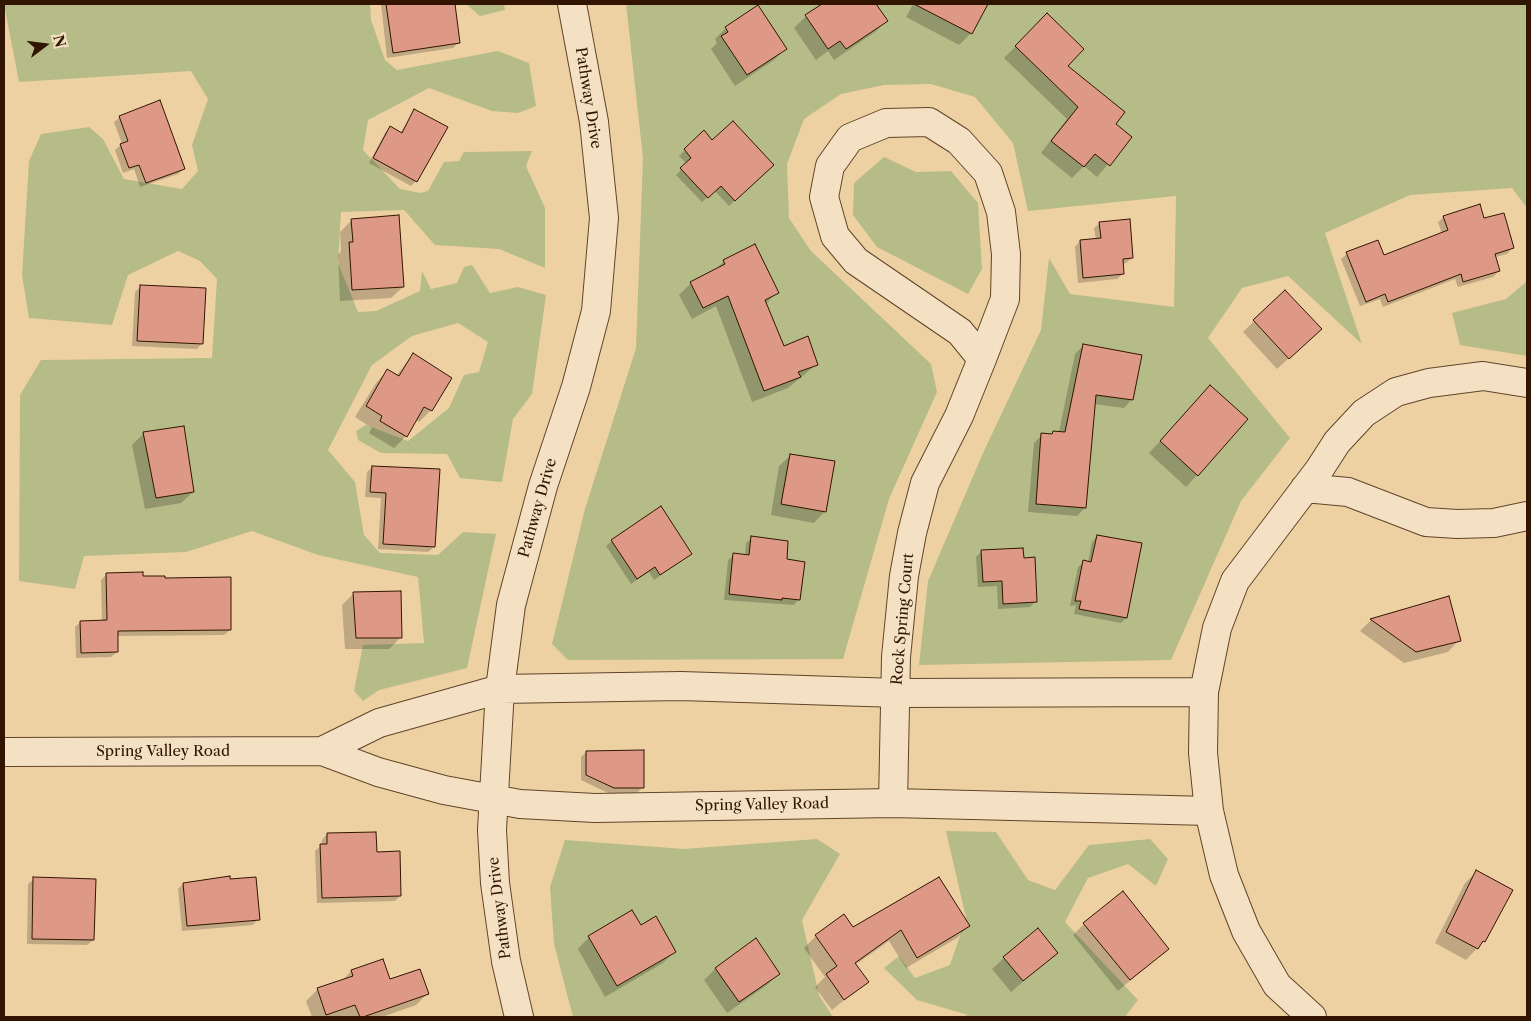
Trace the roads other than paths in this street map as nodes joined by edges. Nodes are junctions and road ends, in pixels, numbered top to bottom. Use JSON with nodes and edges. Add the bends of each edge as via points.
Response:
{"nodes":[{"id":1,"x":572,"y":4,"type":"edge"},
{"id":2,"x":982,"y":359,"type":"junction"},
{"id":3,"x":1527,"y":383,"type":"edge"},
{"id":4,"x":1305,"y":488,"type":"junction"},
{"id":5,"x":1527,"y":516,"type":"edge"},
{"id":6,"x":500,"y":690,"type":"junction"},
{"id":7,"x":1204,"y":692,"type":"junction"},
{"id":8,"x":897,"y":693,"type":"junction"},
{"id":9,"x":322,"y":751,"type":"junction"},
{"id":10,"x":4,"y":752,"type":"edge"},
{"id":11,"x":494,"y":799,"type":"junction"},
{"id":12,"x":893,"y":803,"type":"junction"},
{"id":13,"x":1209,"y":811,"type":"junction"},
{"id":14,"x":519,"y":1017,"type":"edge"},
{"id":15,"x":1312,"y":1017,"type":"edge"}],
"edges":[{"from":1,"to":6,"type":"street","name":"Pathway Drive","via":[[594,122],[604,218],[596,311],[511,605]]},
{"from":2,"to":2,"type":"street","name":"Rock Spring Court","via":[[1005,299],[1006,254],[1001,212],[988,173],[959,141],[928,122],[886,123],[850,138],[830,166],[824,197],[835,236],[856,261],[960,332]]},
{"from":2,"to":8,"type":"street","name":"Rock Spring Court","via":[[959,416],[925,483],[912,533],[896,657]]},
{"from":3,"to":4,"type":"street","via":[[1483,376],[1436,382],[1396,392],[1364,414],[1337,442]]},
{"from":4,"to":5,"type":"street","via":[[1348,492],[1426,522],[1494,524]]},
{"from":4,"to":7,"type":"street","via":[[1235,581],[1217,628]]},
{"from":6,"to":8,"type":"street","name":"Spring Valley Road","via":[[681,686]]},
{"from":6,"to":9,"type":"street","name":"Spring Valley Road","via":[[379,723]]},
{"from":6,"to":11,"type":"street","name":"Pathway Drive"},
{"from":7,"to":8,"type":"street","name":"Spring Valley Road"},
{"from":7,"to":13,"type":"street","via":[[1203,753]]},
{"from":8,"to":12,"type":"street","name":"Rock Spring Court"},
{"from":9,"to":10,"type":"street","name":"Spring Valley Road"},
{"from":9,"to":11,"type":"street","name":"Spring Valley Road","via":[[378,772],[444,790]]},
{"from":11,"to":12,"type":"street","name":"Spring Valley Road","via":[[520,804],[595,808]]},
{"from":11,"to":14,"type":"street","name":"Pathway Drive","via":[[495,883],[506,961]]},
{"from":12,"to":13,"type":"street","name":"Spring Valley Road"},
{"from":13,"to":15,"type":"street","via":[[1224,875],[1246,931],[1277,985]]}]}
